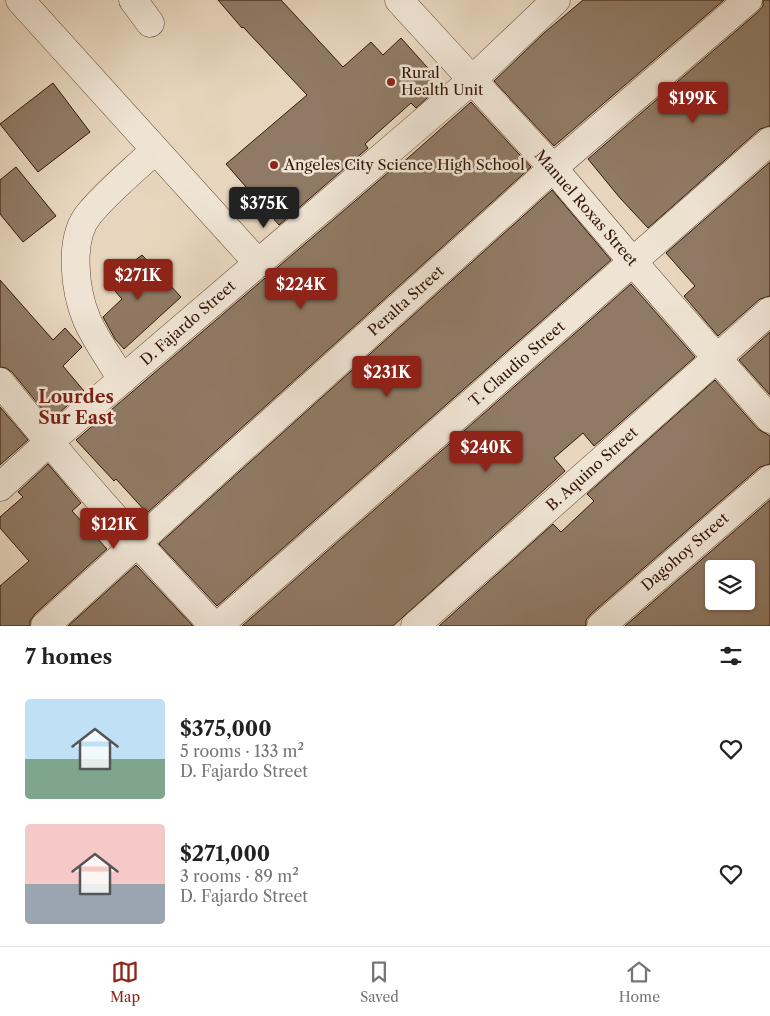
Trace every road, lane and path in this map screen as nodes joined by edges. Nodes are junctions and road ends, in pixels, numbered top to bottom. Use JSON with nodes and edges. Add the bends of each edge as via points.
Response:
{"nodes":[{"id":1,"x":20,"y":0,"type":"edge"},
{"id":2,"x":133,"y":0,"type":"edge"},
{"id":3,"x":400,"y":0,"type":"edge"},
{"id":4,"x":556,"y":0,"type":"edge"},
{"id":5,"x":748,"y":0,"type":"edge"},
{"id":6,"x":150,"y":23,"type":"dead end"},
{"id":7,"x":472,"y":80,"type":"junction"},
{"id":8,"x":770,"y":141,"type":"edge"},
{"id":9,"x":155,"y":150,"type":"junction"},
{"id":10,"x":553,"y":168,"type":"junction"},
{"id":11,"x":633,"y":262,"type":"junction"},
{"id":12,"x":258,"y":263,"type":"junction"},
{"id":13,"x":770,"y":311,"type":"edge"},
{"id":14,"x":716,"y":358,"type":"junction"},
{"id":15,"x":122,"y":380,"type":"junction"},
{"id":16,"x":0,"y":382,"type":"edge"},
{"id":17,"x":770,"y":418,"type":"edge"},
{"id":18,"x":49,"y":442,"type":"junction"},
{"id":19,"x":770,"y":479,"type":"edge"},
{"id":20,"x":0,"y":487,"type":"edge"},
{"id":21,"x":137,"y":544,"type":"junction"},
{"id":22,"x":45,"y":626,"type":"edge"},
{"id":23,"x":216,"y":626,"type":"edge"},
{"id":24,"x":415,"y":626,"type":"edge"},
{"id":25,"x":601,"y":626,"type":"edge"}],
"edges":[{"from":1,"to":9,"type":"street"},
{"from":2,"to":6,"type":"street"},
{"from":3,"to":7,"type":"street","name":"Manuel Roxas Street"},
{"from":4,"to":7,"type":"street","name":"D. Fajardo Street"},
{"from":5,"to":10,"type":"street","name":"Peralta Street"},
{"from":7,"to":10,"type":"street","name":"Manuel Roxas Street"},
{"from":7,"to":12,"type":"street","name":"D. Fajardo Street"},
{"from":8,"to":11,"type":"street","name":"T. Claudio Street"},
{"from":9,"to":12,"type":"street"},
{"from":9,"to":15,"type":"street","via":[[88,215],[78,232],[75,259],[87,320]]},
{"from":10,"to":11,"type":"street","name":"Manuel Roxas Street"},
{"from":10,"to":21,"type":"street","name":"Peralta Street"},
{"from":11,"to":14,"type":"street","name":"Manuel Roxas Street"},
{"from":11,"to":23,"type":"street","name":"T. Claudio Street"},
{"from":12,"to":15,"type":"street","name":"D. Fajardo Street"},
{"from":13,"to":14,"type":"street","name":"B. Aquino Street"},
{"from":14,"to":17,"type":"street","name":"Manuel Roxas Street"},
{"from":14,"to":24,"type":"street","name":"B. Aquino Street"},
{"from":15,"to":18,"type":"street","name":"D. Fajardo Street"},
{"from":16,"to":18,"type":"street"},
{"from":18,"to":20,"type":"street","name":"D. Fajardo Street"},
{"from":18,"to":21,"type":"street"},
{"from":19,"to":25,"type":"street","name":"Dagohoy Street"},
{"from":21,"to":22,"type":"street","name":"Peralta Street"},
{"from":21,"to":23,"type":"street"}]}
